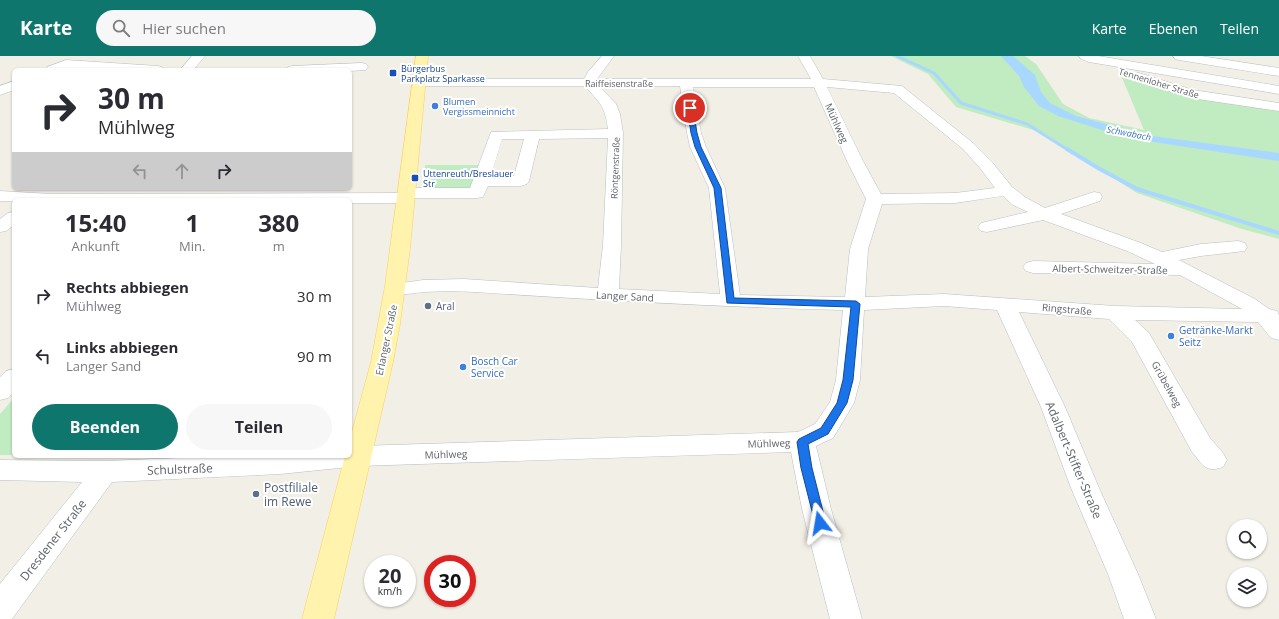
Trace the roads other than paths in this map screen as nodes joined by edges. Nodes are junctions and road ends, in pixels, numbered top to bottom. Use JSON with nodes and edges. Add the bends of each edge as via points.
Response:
{"nodes":[{"id":1,"x":199,"y":56,"type":"edge"},
{"id":2,"x":422,"y":56,"type":"edge"},
{"id":3,"x":608,"y":56,"type":"edge"},
{"id":4,"x":804,"y":56,"type":"edge"},
{"id":5,"x":1179,"y":56,"type":"edge"},
{"id":6,"x":1087,"y":57,"type":"edge"},
{"id":7,"x":1205,"y":58,"type":"edge"},
{"id":8,"x":56,"y":68,"type":"edge"},
{"id":9,"x":127,"y":68,"type":"edge"},
{"id":10,"x":188,"y":68,"type":"edge"},
{"id":11,"x":352,"y":68,"type":"edge"},
{"id":12,"x":362,"y":68,"type":"dead end"},
{"id":13,"x":1279,"y":72,"type":"edge"},
{"id":14,"x":418,"y":82,"type":"junction"},
{"id":15,"x":588,"y":83,"type":"junction"},
{"id":16,"x":686,"y":83,"type":"junction"},
{"id":17,"x":820,"y":83,"type":"junction"},
{"id":18,"x":12,"y":86,"type":"edge"},
{"id":19,"x":1279,"y":90,"type":"edge"},
{"id":20,"x":0,"y":91,"type":"edge"},
{"id":21,"x":1279,"y":107,"type":"edge"},
{"id":22,"x":616,"y":133,"type":"junction"},
{"id":23,"x":533,"y":134,"type":"junction"},
{"id":24,"x":481,"y":182,"type":"junction"},
{"id":25,"x":53,"y":190,"type":"edge"},
{"id":26,"x":1006,"y":191,"type":"junction"},
{"id":27,"x":0,"y":196,"type":"edge"},
{"id":28,"x":406,"y":196,"type":"junction"},
{"id":29,"x":1094,"y":197,"type":"dead end"},
{"id":30,"x":27,"y":198,"type":"edge"},
{"id":31,"x":41,"y":198,"type":"edge"},
{"id":32,"x":292,"y":198,"type":"edge"},
{"id":33,"x":875,"y":199,"type":"junction"},
{"id":34,"x":1044,"y":214,"type":"junction"},
{"id":35,"x":12,"y":218,"type":"edge"},
{"id":36,"x":0,"y":227,"type":"edge"},
{"id":37,"x":987,"y":227,"type":"dead end"},
{"id":38,"x":1238,"y":247,"type":"dead end"},
{"id":39,"x":1162,"y":258,"type":"junction"},
{"id":40,"x":1033,"y":267,"type":"dead end"},
{"id":41,"x":1187,"y":271,"type":"junction"},
{"id":42,"x":396,"y":289,"type":"junction"},
{"id":43,"x":608,"y":295,"type":"junction"},
{"id":44,"x":730,"y":301,"type":"junction"},
{"id":45,"x":856,"y":304,"type":"junction"},
{"id":46,"x":1006,"y":304,"type":"junction"},
{"id":47,"x":1115,"y":313,"type":"junction"},
{"id":48,"x":1271,"y":316,"type":"edge"},
{"id":49,"x":1279,"y":334,"type":"edge"},
{"id":50,"x":12,"y":379,"type":"edge"},
{"id":51,"x":0,"y":392,"type":"edge"},
{"id":52,"x":802,"y":442,"type":"junction"},
{"id":53,"x":359,"y":456,"type":"junction"},
{"id":54,"x":352,"y":457,"type":"edge"},
{"id":55,"x":339,"y":458,"type":"edge"},
{"id":56,"x":1214,"y":460,"type":"dead end"},
{"id":57,"x":0,"y":470,"type":"edge"},
{"id":58,"x":105,"y":472,"type":"junction"},
{"id":59,"x":0,"y":609,"type":"edge"},
{"id":60,"x":318,"y":619,"type":"edge"},
{"id":61,"x":846,"y":619,"type":"edge"},
{"id":62,"x":1145,"y":619,"type":"edge"}],
"edges":[{"from":1,"to":10,"type":"street"},
{"from":2,"to":14,"type":"main road","name":"Erlanger Straße"},
{"from":3,"to":15,"type":"street","via":[[592,74]]},
{"from":4,"to":17,"type":"street","name":"Mühlweg"},
{"from":5,"to":7,"type":"street"},
{"from":6,"to":19,"type":"street","name":"Tennenloher Straße"},
{"from":6,"to":21,"type":"street","name":"Tennenloher Straße","via":[[1116,70],[1191,94]]},
{"from":7,"to":13,"type":"street"},
{"from":8,"to":9,"type":"street","via":[[66,64]]},
{"from":11,"to":12,"type":"street"},
{"from":14,"to":15,"type":"street","name":"Raiffeisenstraße"},
{"from":14,"to":28,"type":"main road","name":"Erlanger Straße"},
{"from":15,"to":16,"type":"street","name":"Raiffeisenstraße"},
{"from":15,"to":22,"type":"street","name":"Röntgenstraße","via":[[609,104]]},
{"from":16,"to":17,"type":"street","name":"Raiffeisenstraße"},
{"from":16,"to":44,"type":"street","via":[[698,147],[717,188]]},
{"from":17,"to":26,"type":"street","name":"Albert-Schweitzer-Straße","via":[[897,89],[968,146]]},
{"from":17,"to":33,"type":"street","name":"Mühlweg"},
{"from":18,"to":20,"type":"street"},
{"from":22,"to":23,"type":"street"},
{"from":22,"to":43,"type":"street","name":"Röntgenstraße"},
{"from":23,"to":24,"type":"street","via":[[496,135]]},
{"from":23,"to":24,"type":"street","via":[[521,181]]},
{"from":24,"to":28,"type":"street","via":[[477,193]]},
{"from":25,"to":31,"type":"street"},
{"from":26,"to":33,"type":"street","via":[[955,198]]},
{"from":26,"to":34,"type":"street","name":"Albert-Schweitzer-Straße","via":[[1018,201]]},
{"from":27,"to":30,"type":"street"},
{"from":28,"to":32,"type":"street"},
{"from":28,"to":42,"type":"main road","name":"Erlanger Straße"},
{"from":29,"to":34,"type":"street"},
{"from":33,"to":45,"type":"street","name":"Mühlweg","via":[[859,249]]},
{"from":34,"to":37,"type":"street"},
{"from":34,"to":39,"type":"street","name":"Albert-Schweitzer-Straße"},
{"from":35,"to":36,"type":"street"},
{"from":38,"to":39,"type":"street","name":"Albert-Schweitzer-Straße","via":[[1201,250]]},
{"from":39,"to":41,"type":"street","name":"Albert-Schweitzer-Straße"},
{"from":40,"to":41,"type":"street","name":"Albert-Schweitzer-Straße"},
{"from":41,"to":48,"type":"street","name":"Albert-Schweitzer-Straße"},
{"from":42,"to":43,"type":"street","name":"Langer Sand","via":[[464,285]]},
{"from":42,"to":53,"type":"main road","name":"Erlanger Straße"},
{"from":43,"to":44,"type":"street","name":"Langer Sand"},
{"from":44,"to":45,"type":"street","name":"Langer Sand"},
{"from":45,"to":46,"type":"street","name":"Ringstraße","via":[[944,300]]},
{"from":45,"to":52,"type":"street","name":"Mühlweg","via":[[848,380],[842,403],[824,431]]},
{"from":46,"to":47,"type":"street","name":"Ringstraße"},
{"from":46,"to":62,"type":"street","name":"Adalbert-Stifter-Straße","via":[[1053,407],[1085,488]]},
{"from":47,"to":48,"type":"street","name":"Ringstraße"},
{"from":47,"to":56,"type":"street","name":"Grübelweg","via":[[1141,338],[1201,446]]},
{"from":48,"to":49,"type":"street","name":"Albert-Schweitzer-Straße"},
{"from":50,"to":51,"type":"street"},
{"from":52,"to":53,"type":"street","name":"Mühlweg"},
{"from":52,"to":61,"type":"street"},
{"from":53,"to":54,"type":"street","name":"Schulstraße"},
{"from":53,"to":60,"type":"main road","name":"Erlanger Straße"},
{"from":55,"to":58,"type":"street","name":"Schulstraße","via":[[280,464]]},
{"from":57,"to":58,"type":"street","name":"Schulstraße"},
{"from":58,"to":59,"type":"street","name":"Dresdener Straße"}]}
